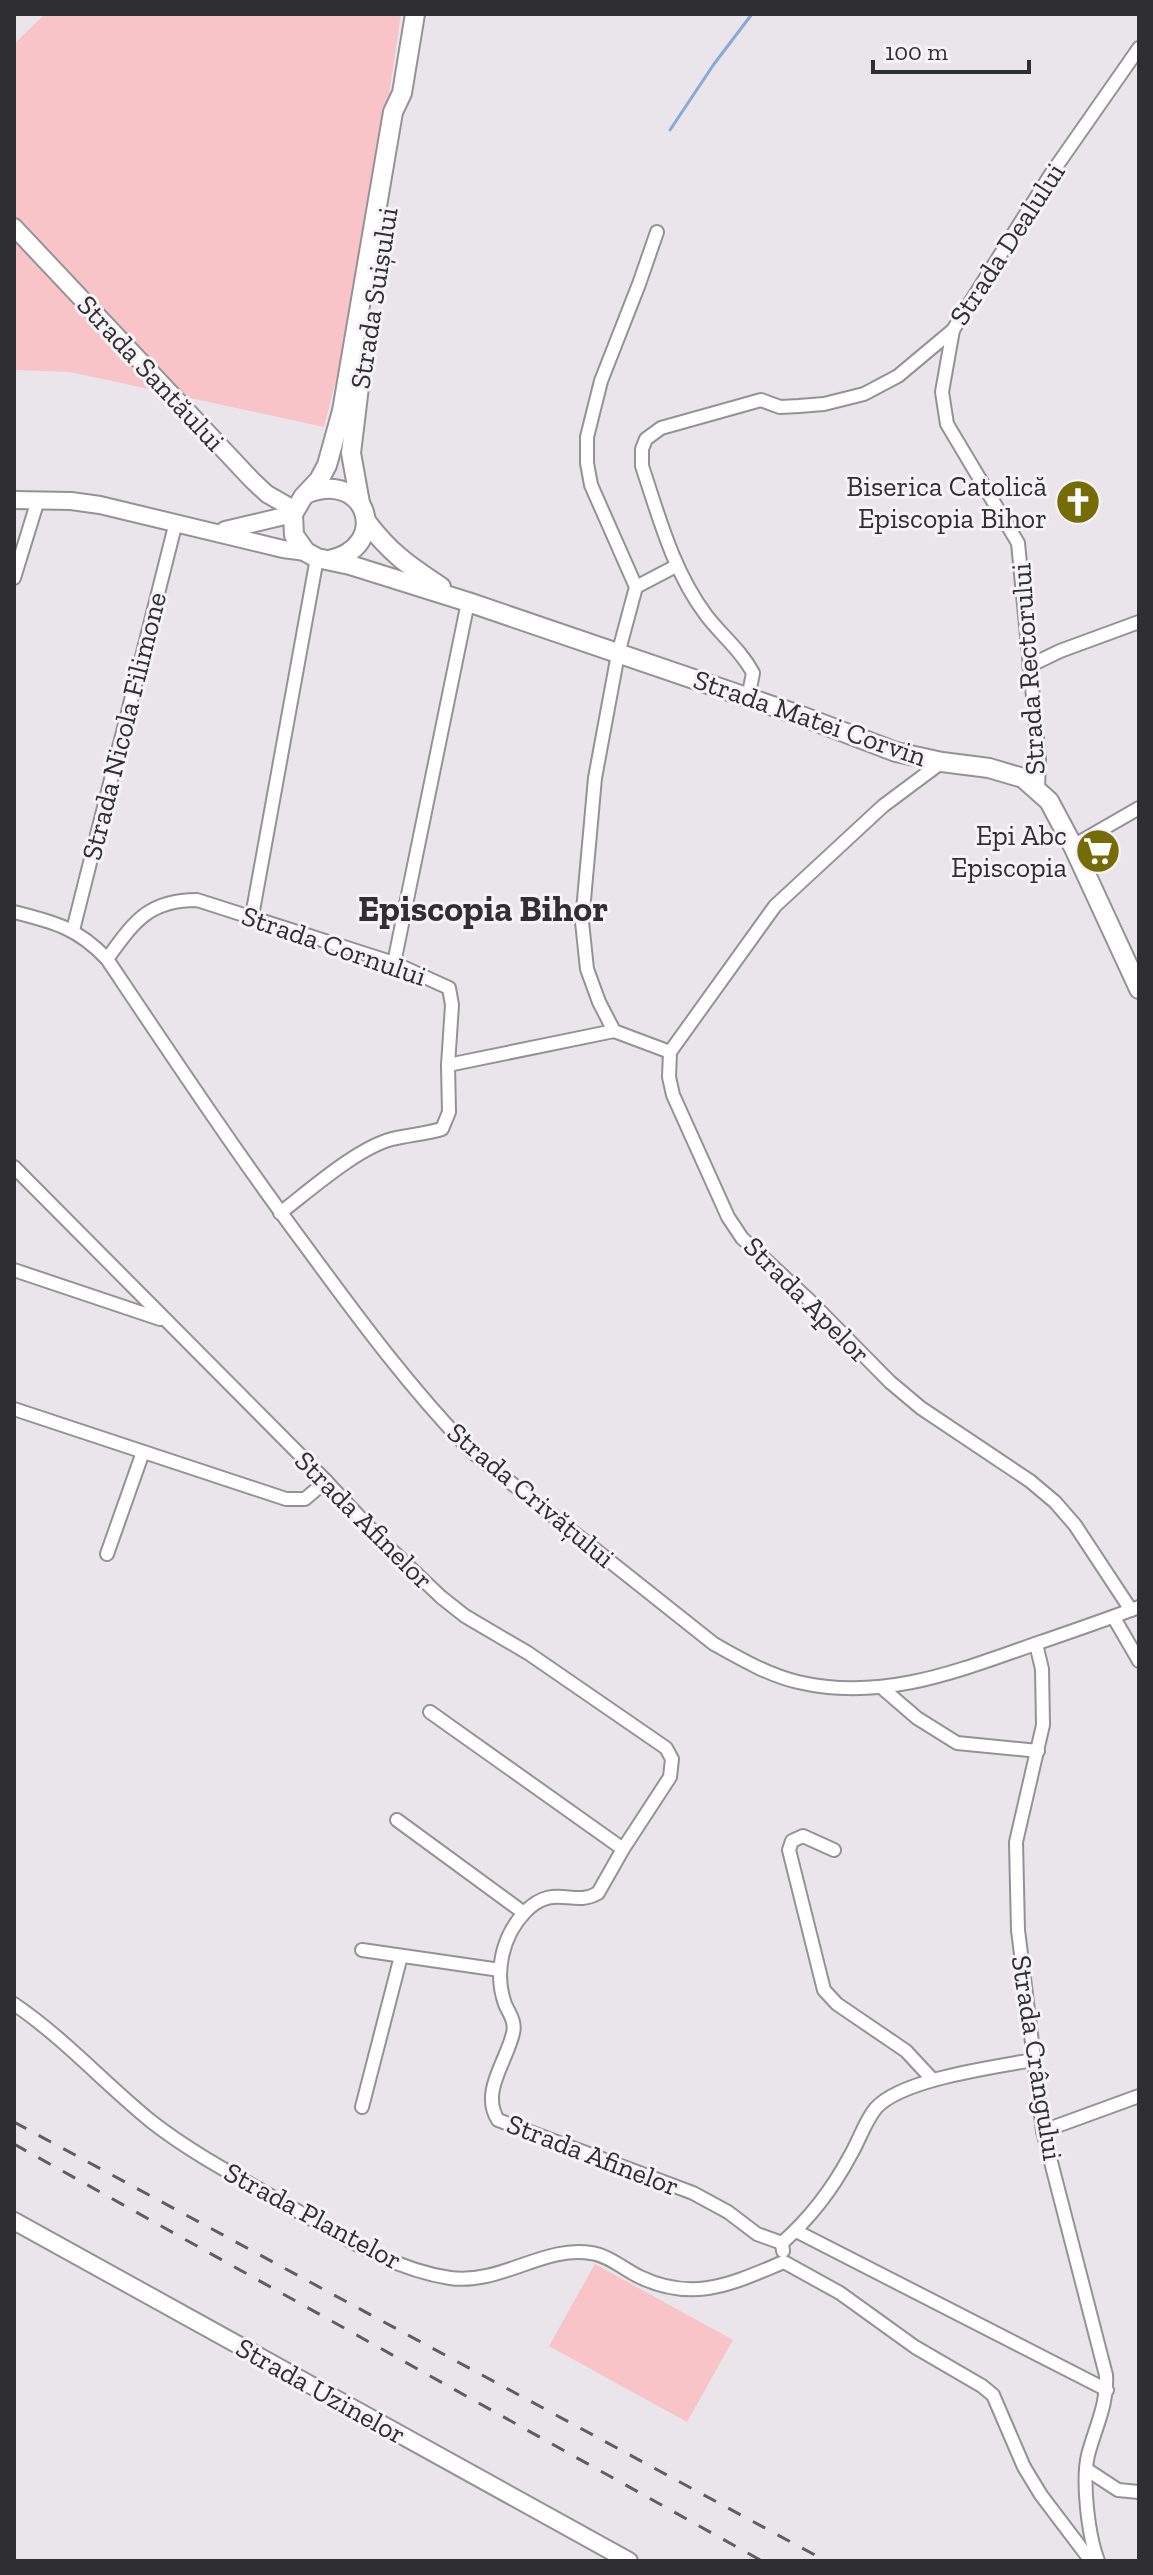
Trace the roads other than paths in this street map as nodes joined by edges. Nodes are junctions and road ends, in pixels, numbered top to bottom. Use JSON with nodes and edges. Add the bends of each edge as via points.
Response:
{"nodes":[{"id":1,"x":415,"y":14,"type":"edge"},
{"id":2,"x":1139,"y":48,"type":"edge"},
{"id":3,"x":402,"y":93,"type":"junction"},
{"id":4,"x":14,"y":227,"type":"edge"},
{"id":5,"x":657,"y":232,"type":"dead end"},
{"id":6,"x":953,"y":330,"type":"junction"},
{"id":7,"x":308,"y":493,"type":"junction"},
{"id":8,"x":14,"y":500,"type":"edge"},
{"id":9,"x":38,"y":500,"type":"junction"},
{"id":10,"x":360,"y":503,"type":"junction"},
{"id":11,"x":294,"y":512,"type":"junction"},
{"id":12,"x":366,"y":521,"type":"junction"},
{"id":13,"x":176,"y":522,"type":"junction"},
{"id":14,"x":215,"y":531,"type":"junction"},
{"id":15,"x":317,"y":557,"type":"junction"},
{"id":16,"x":676,"y":566,"type":"junction"},
{"id":17,"x":14,"y":578,"type":"edge"},
{"id":18,"x":636,"y":587,"type":"junction"},
{"id":19,"x":464,"y":600,"type":"junction"},
{"id":20,"x":1139,"y":622,"type":"edge"},
{"id":21,"x":618,"y":654,"type":"junction"},
{"id":22,"x":1029,"y":666,"type":"junction"},
{"id":23,"x":748,"y":698,"type":"junction"},
{"id":24,"x":942,"y":762,"type":"junction"},
{"id":25,"x":1038,"y":789,"type":"junction"},
{"id":26,"x":1139,"y":808,"type":"edge"},
{"id":27,"x":1073,"y":846,"type":"junction"},
{"id":28,"x":14,"y":912,"type":"edge"},
{"id":29,"x":252,"y":916,"type":"junction"},
{"id":30,"x":73,"y":930,"type":"junction"},
{"id":31,"x":107,"y":959,"type":"junction"},
{"id":32,"x":394,"y":963,"type":"junction"},
{"id":33,"x":1139,"y":989,"type":"edge"},
{"id":34,"x":614,"y":1031,"type":"junction"},
{"id":35,"x":670,"y":1052,"type":"junction"},
{"id":36,"x":448,"y":1065,"type":"junction"},
{"id":37,"x":14,"y":1167,"type":"edge"},
{"id":38,"x":280,"y":1213,"type":"junction"},
{"id":39,"x":14,"y":1270,"type":"edge"},
{"id":40,"x":163,"y":1320,"type":"junction"},
{"id":41,"x":15,"y":1411,"type":"edge"},
{"id":42,"x":143,"y":1452,"type":"junction"},
{"id":43,"x":326,"y":1481,"type":"junction"},
{"id":44,"x":107,"y":1554,"type":"dead end"},
{"id":45,"x":1135,"y":1608,"type":"edge"},
{"id":46,"x":1114,"y":1618,"type":"junction"},
{"id":47,"x":1036,"y":1644,"type":"junction"},
{"id":48,"x":1139,"y":1661,"type":"edge"},
{"id":49,"x":881,"y":1687,"type":"junction"},
{"id":50,"x":430,"y":1712,"type":"dead end"},
{"id":51,"x":1038,"y":1751,"type":"junction"},
{"id":52,"x":397,"y":1820,"type":"dead end"},
{"id":53,"x":623,"y":1849,"type":"junction"},
{"id":54,"x":834,"y":1850,"type":"dead end"},
{"id":55,"x":524,"y":1913,"type":"junction"},
{"id":56,"x":362,"y":1950,"type":"dead end"},
{"id":57,"x":401,"y":1956,"type":"junction"},
{"id":58,"x":500,"y":1970,"type":"junction"},
{"id":59,"x":14,"y":2004,"type":"edge"},
{"id":60,"x":1033,"y":2060,"type":"junction"},
{"id":61,"x":932,"y":2079,"type":"junction"},
{"id":62,"x":1139,"y":2096,"type":"edge"},
{"id":63,"x":362,"y":2107,"type":"dead end"},
{"id":64,"x":1043,"y":2131,"type":"junction"},
{"id":65,"x":14,"y":2221,"type":"edge"},
{"id":66,"x":796,"y":2231,"type":"junction"},
{"id":67,"x":782,"y":2243,"type":"junction"},
{"id":68,"x":784,"y":2262,"type":"junction"},
{"id":69,"x":1107,"y":2390,"type":"junction"},
{"id":70,"x":1086,"y":2469,"type":"junction"},
{"id":71,"x":1109,"y":2486,"type":"junction"},
{"id":72,"x":1139,"y":2492,"type":"edge"},
{"id":73,"x":1087,"y":2501,"type":"junction"},
{"id":74,"x":629,"y":2561,"type":"edge"},
{"id":75,"x":1091,"y":2561,"type":"edge"},
{"id":76,"x":1098,"y":2561,"type":"edge"}],
"edges":[{"from":1,"to":3,"type":"main road","name":"Strada Suișului"},
{"from":2,"to":6,"type":"street","name":"Strada Dealului","via":[[1051,174]]},
{"from":3,"to":7,"type":"main road","name":"Strada Suișului","via":[[393,112],[342,411],[327,465]]},
{"from":3,"to":10,"type":"main road","name":"Strada Suișului","via":[[405,114],[352,436]]},
{"from":4,"to":11,"type":"street","name":"Strada Santăului","via":[[252,480]]},
{"from":5,"to":18,"type":"street","via":[[601,381],[587,437],[591,485]]},
{"from":6,"to":16,"type":"street","name":"Strada Dealului","via":[[898,376],[864,394],[799,406],[761,400],[661,428],[646,439],[642,466]]},
{"from":6,"to":22,"type":"street","name":"Strada Rectorului","via":[[942,392],[947,424],[1018,543]]},
{"from":7,"to":10,"type":"main road","via":[[336,488]]},
{"from":7,"to":11,"type":"main road"},
{"from":8,"to":9,"type":"street","name":"Strada Matei Corvin"},
{"from":9,"to":13,"type":"street","name":"Strada Matei Corvin","via":[[89,503]]},
{"from":9,"to":17,"type":"street"},
{"from":10,"to":12,"type":"main road"},
{"from":11,"to":14,"type":"street","name":"Strada Matei Corvin"},
{"from":11,"to":15,"type":"main road","via":[[294,535]]},
{"from":12,"to":15,"type":"main road","via":[[366,531],[348,555]]},
{"from":12,"to":19,"type":"main road","name":"Strada Matei Corvin","via":[[399,560]]},
{"from":13,"to":14,"type":"street","name":"Strada Matei Corvin"},
{"from":13,"to":30,"type":"street","name":"Strada Nicola Filimone"},
{"from":14,"to":15,"type":"street","name":"Strada Matei Corvin"},
{"from":15,"to":19,"type":"main road","name":"Strada Matei Corvin"},
{"from":15,"to":29,"type":"street"},
{"from":16,"to":18,"type":"street"},
{"from":16,"to":23,"type":"street","name":"Strada Dealului","via":[[706,614],[747,661],[753,673]]},
{"from":18,"to":21,"type":"street"},
{"from":19,"to":21,"type":"main road","name":"Strada Matei Corvin"},
{"from":19,"to":32,"type":"street"},
{"from":20,"to":22,"type":"street"},
{"from":21,"to":23,"type":"main road","name":"Strada Matei Corvin"},
{"from":21,"to":34,"type":"street","via":[[595,778],[582,922],[587,969]]},
{"from":22,"to":25,"type":"street","name":"Strada Rectorului"},
{"from":23,"to":24,"type":"main road","name":"Strada Matei Corvin","via":[[896,752]]},
{"from":24,"to":25,"type":"main road","name":"Strada Matei Corvin","via":[[989,768],[1023,778]]},
{"from":24,"to":35,"type":"street","via":[[883,806],[775,906]]},
{"from":25,"to":27,"type":"main road"},
{"from":26,"to":27,"type":"street"},
{"from":27,"to":33,"type":"main road"},
{"from":28,"to":30,"type":"street"},
{"from":29,"to":31,"type":"street","name":"Strada Cornului","via":[[197,900],[155,906]]},
{"from":29,"to":32,"type":"street","name":"Strada Cornului"},
{"from":30,"to":31,"type":"street","name":"Strada Crivățului"},
{"from":31,"to":38,"type":"street","name":"Strada Crivățului"},
{"from":32,"to":36,"type":"street","name":"Strada Cornului","via":[[449,988]]},
{"from":34,"to":35,"type":"street"},
{"from":34,"to":36,"type":"street"},
{"from":35,"to":45,"type":"street","name":"Strada Apelor","via":[[669,1077],[678,1111],[742,1238],[890,1382],[1055,1502]]},
{"from":36,"to":38,"type":"street","name":"Strada Cornului","via":[[449,1112],[442,1129],[376,1146]]},
{"from":37,"to":40,"type":"street","name":"Strada Afinelor"},
{"from":38,"to":49,"type":"street","name":"Strada Crivățului","via":[[392,1363],[471,1451],[685,1623],[772,1674],[828,1687]]},
{"from":39,"to":40,"type":"street"},
{"from":40,"to":43,"type":"street","name":"Strada Afinelor"},
{"from":41,"to":42,"type":"street"},
{"from":42,"to":43,"type":"street","via":[[286,1499],[305,1499]]},
{"from":42,"to":44,"type":"street"},
{"from":43,"to":53,"type":"street","name":"Strada Afinelor","via":[[381,1540],[465,1616],[666,1748],[672,1759],[670,1777]]},
{"from":45,"to":46,"type":"street","name":"Strada Crivățului"},
{"from":46,"to":47,"type":"street","name":"Strada Crivățului"},
{"from":46,"to":48,"type":"street"},
{"from":47,"to":49,"type":"street","name":"Strada Crivățului","via":[[968,1669]]},
{"from":47,"to":51,"type":"street","name":"Strada Crângului","via":[[1045,1699]]},
{"from":49,"to":51,"type":"street","via":[[957,1743]]},
{"from":50,"to":53,"type":"street"},
{"from":51,"to":60,"type":"street","name":"Strada Crângului","via":[[1019,1824],[1015,1866]]},
{"from":52,"to":55,"type":"street"},
{"from":53,"to":55,"type":"street","name":"Strada Afinelor","via":[[598,1893],[579,1898],[559,1894]]},
{"from":54,"to":61,"type":"street","via":[[803,1836],[792,1841],[789,1850],[824,1990],[906,2051]]},
{"from":55,"to":58,"type":"street","name":"Strada Afinelor","via":[[505,1943]]},
{"from":56,"to":57,"type":"street"},
{"from":57,"to":58,"type":"street"},
{"from":57,"to":63,"type":"street"},
{"from":58,"to":67,"type":"street","name":"Strada Afinelor","via":[[514,2027],[491,2098],[498,2120],[693,2193],[757,2234]]},
{"from":59,"to":68,"type":"street","name":"Strada Plantelor","via":[[197,2155],[398,2264],[469,2280],[552,2257],[590,2253],[657,2284],[694,2291],[729,2284]]},
{"from":60,"to":61,"type":"street"},
{"from":60,"to":64,"type":"street","name":"Strada Crângului"},
{"from":61,"to":66,"type":"street","via":[[876,2108],[842,2171]]},
{"from":62,"to":64,"type":"street"},
{"from":64,"to":69,"type":"street","name":"Strada Crângului"},
{"from":65,"to":74,"type":"street","name":"Strada Uzinelor"},
{"from":66,"to":67,"type":"street"},
{"from":66,"to":69,"type":"street"},
{"from":67,"to":68,"type":"street"},
{"from":68,"to":75,"type":"street","via":[[993,2395],[1024,2467]]},
{"from":69,"to":70,"type":"street","name":"Strada Crângului"},
{"from":70,"to":71,"type":"street"},
{"from":70,"to":73,"type":"street","name":"Strada Crângului"},
{"from":71,"to":72,"type":"street"},
{"from":71,"to":73,"type":"street"},
{"from":73,"to":76,"type":"street","name":"Strada Crângului"}]}
